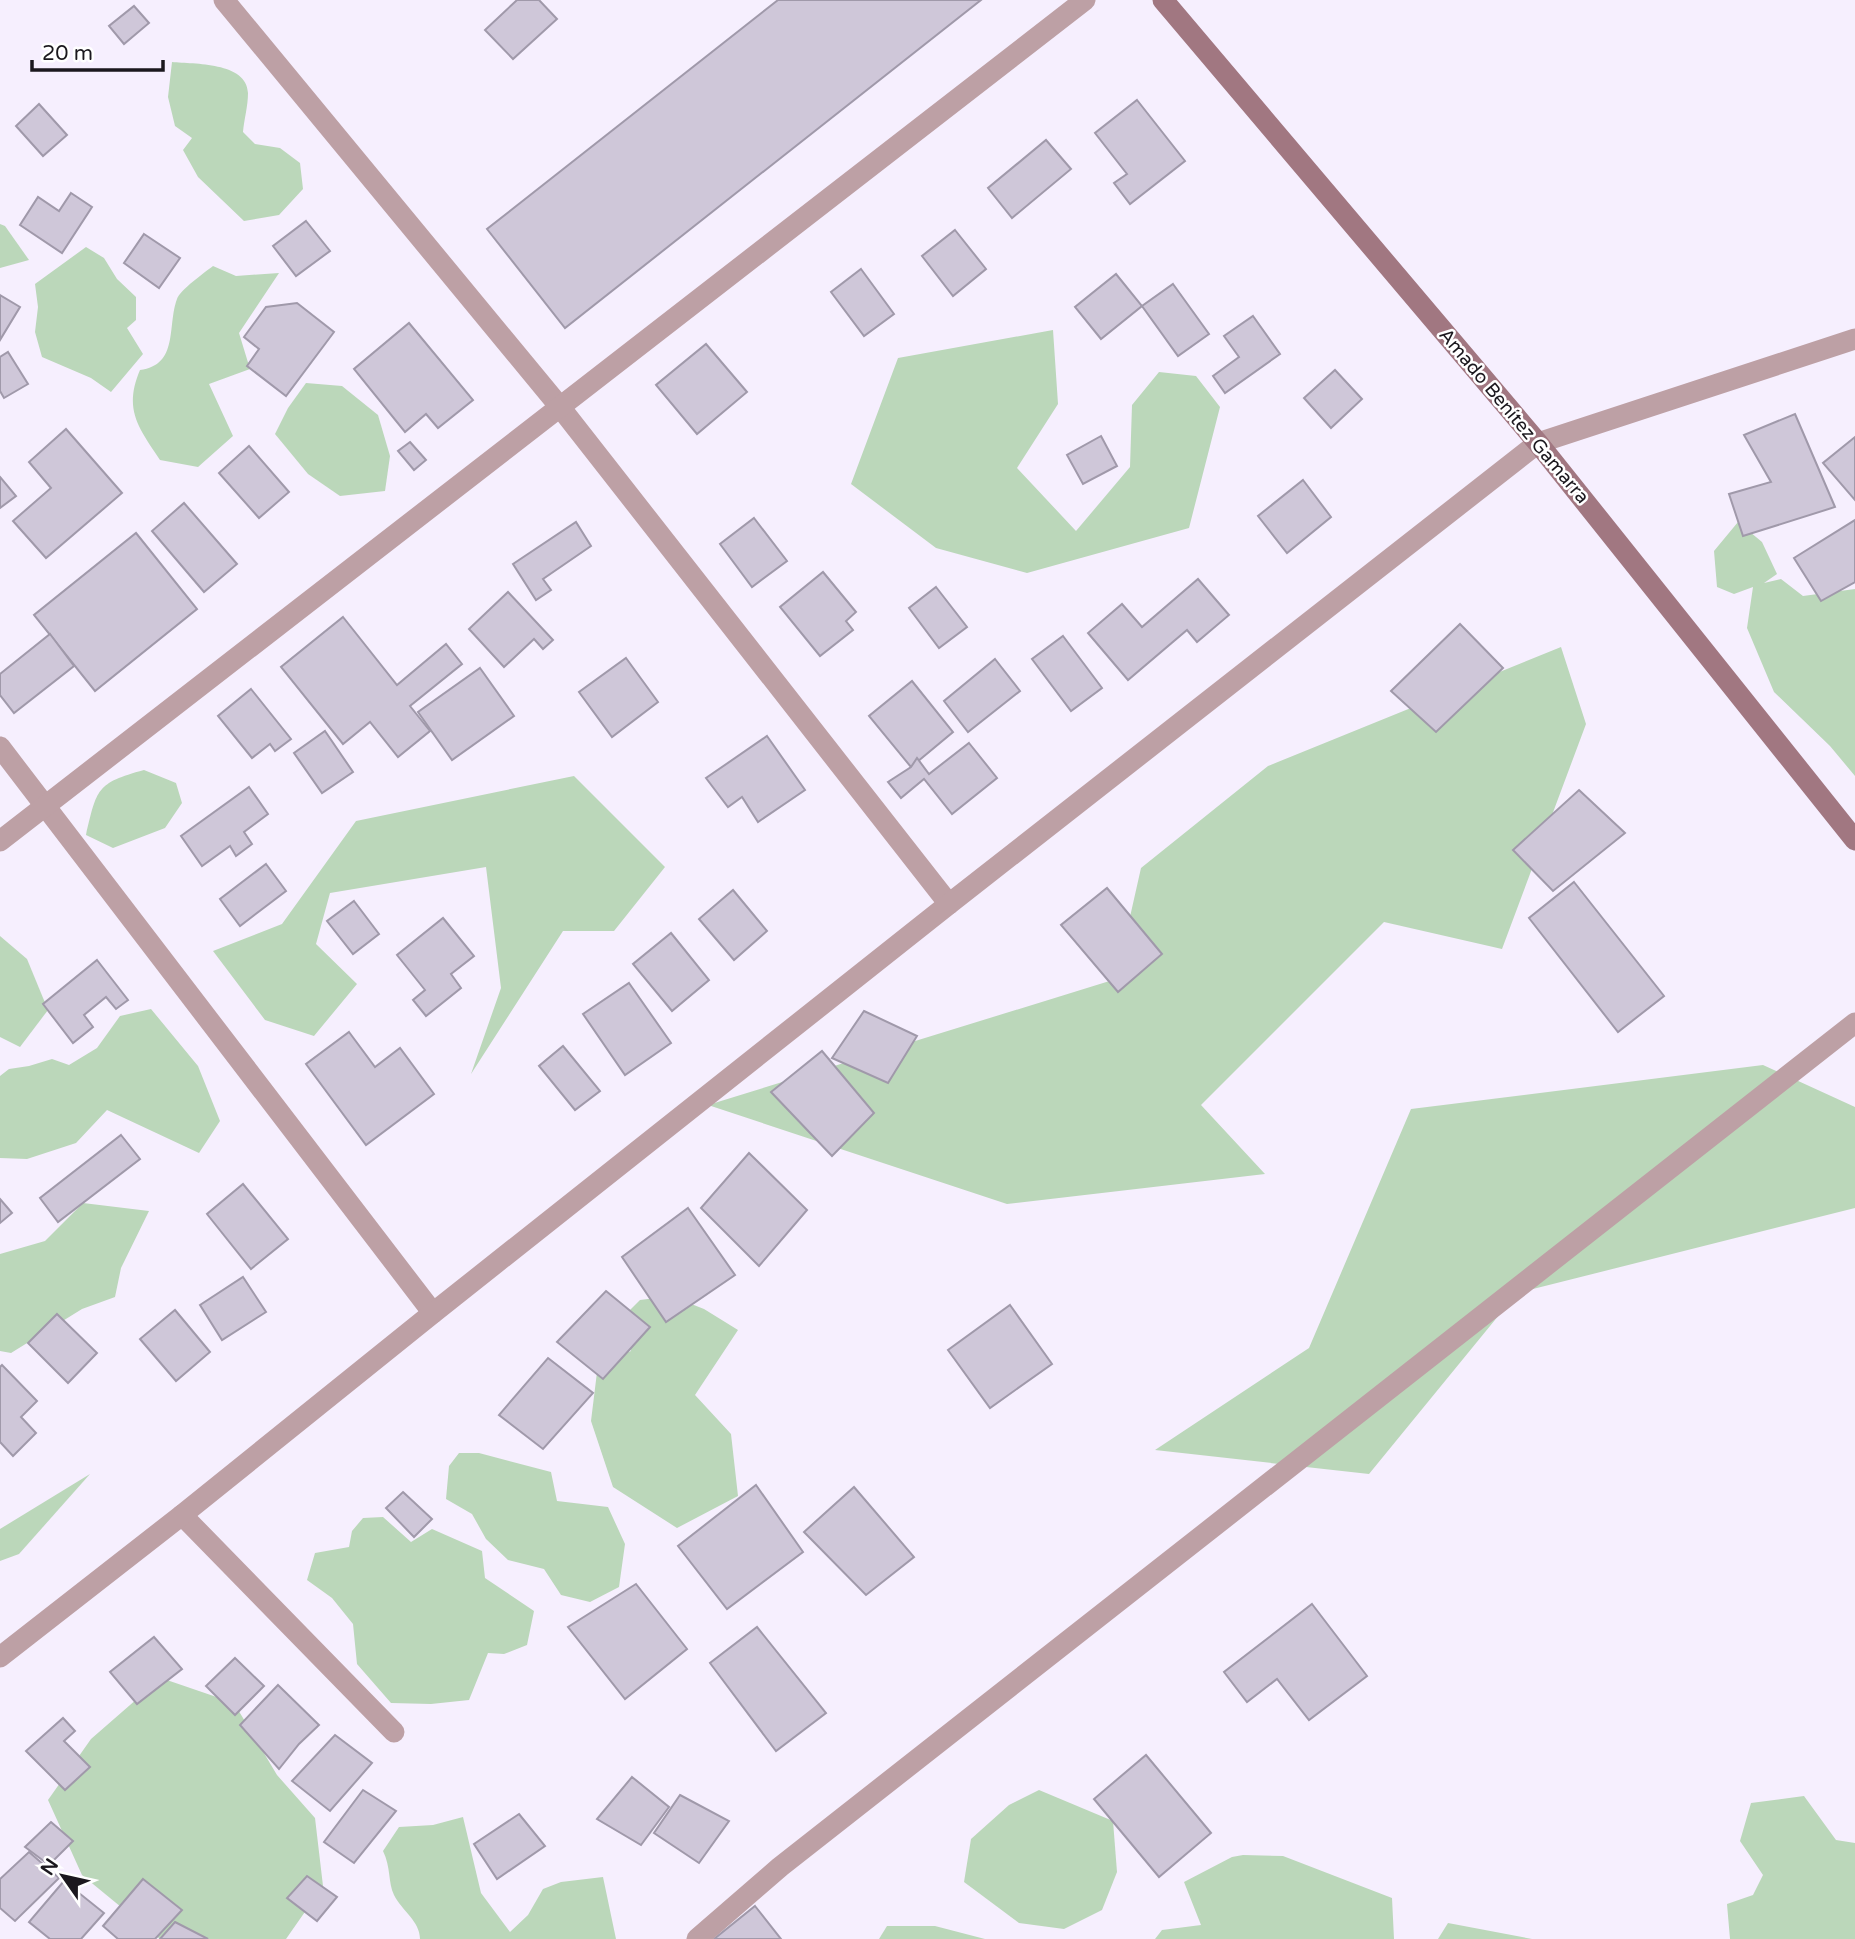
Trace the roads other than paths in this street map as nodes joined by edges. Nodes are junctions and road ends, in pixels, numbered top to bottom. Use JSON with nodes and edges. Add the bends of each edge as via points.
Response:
{"nodes":[{"id":1,"x":224,"y":0,"type":"edge"},
{"id":2,"x":1085,"y":0,"type":"edge"},
{"id":3,"x":1163,"y":0,"type":"edge"},
{"id":4,"x":1855,"y":339,"type":"edge"},
{"id":5,"x":560,"y":407,"type":"junction"},
{"id":6,"x":1538,"y":443,"type":"junction"},
{"id":7,"x":0,"y":747,"type":"edge"},
{"id":8,"x":45,"y":806,"type":"junction"},
{"id":9,"x":1855,"y":840,"type":"edge"},
{"id":10,"x":0,"y":841,"type":"edge"},
{"id":11,"x":949,"y":904,"type":"junction"},
{"id":12,"x":1855,"y":1023,"type":"edge"},
{"id":13,"x":433,"y":1313,"type":"junction"},
{"id":14,"x":182,"y":1515,"type":"junction"},
{"id":15,"x":0,"y":1657,"type":"edge"},
{"id":16,"x":394,"y":1732,"type":"dead end"},
{"id":17,"x":697,"y":1939,"type":"edge"}],
"edges":[{"from":1,"to":5,"type":"street"},
{"from":2,"to":5,"type":"street"},
{"from":3,"to":6,"type":"main road","name":"Amado Benítez Gamarra"},
{"from":4,"to":6,"type":"street"},
{"from":5,"to":8,"type":"street"},
{"from":5,"to":11,"type":"street"},
{"from":6,"to":9,"type":"main road","name":"Amado Benítez Gamarra"},
{"from":6,"to":11,"type":"street"},
{"from":7,"to":8,"type":"street"},
{"from":8,"to":10,"type":"street"},
{"from":8,"to":13,"type":"street"},
{"from":11,"to":13,"type":"street"},
{"from":12,"to":17,"type":"street","via":[[791,1858]]},
{"from":13,"to":14,"type":"street"},
{"from":14,"to":15,"type":"street"},
{"from":14,"to":16,"type":"street"}]}
